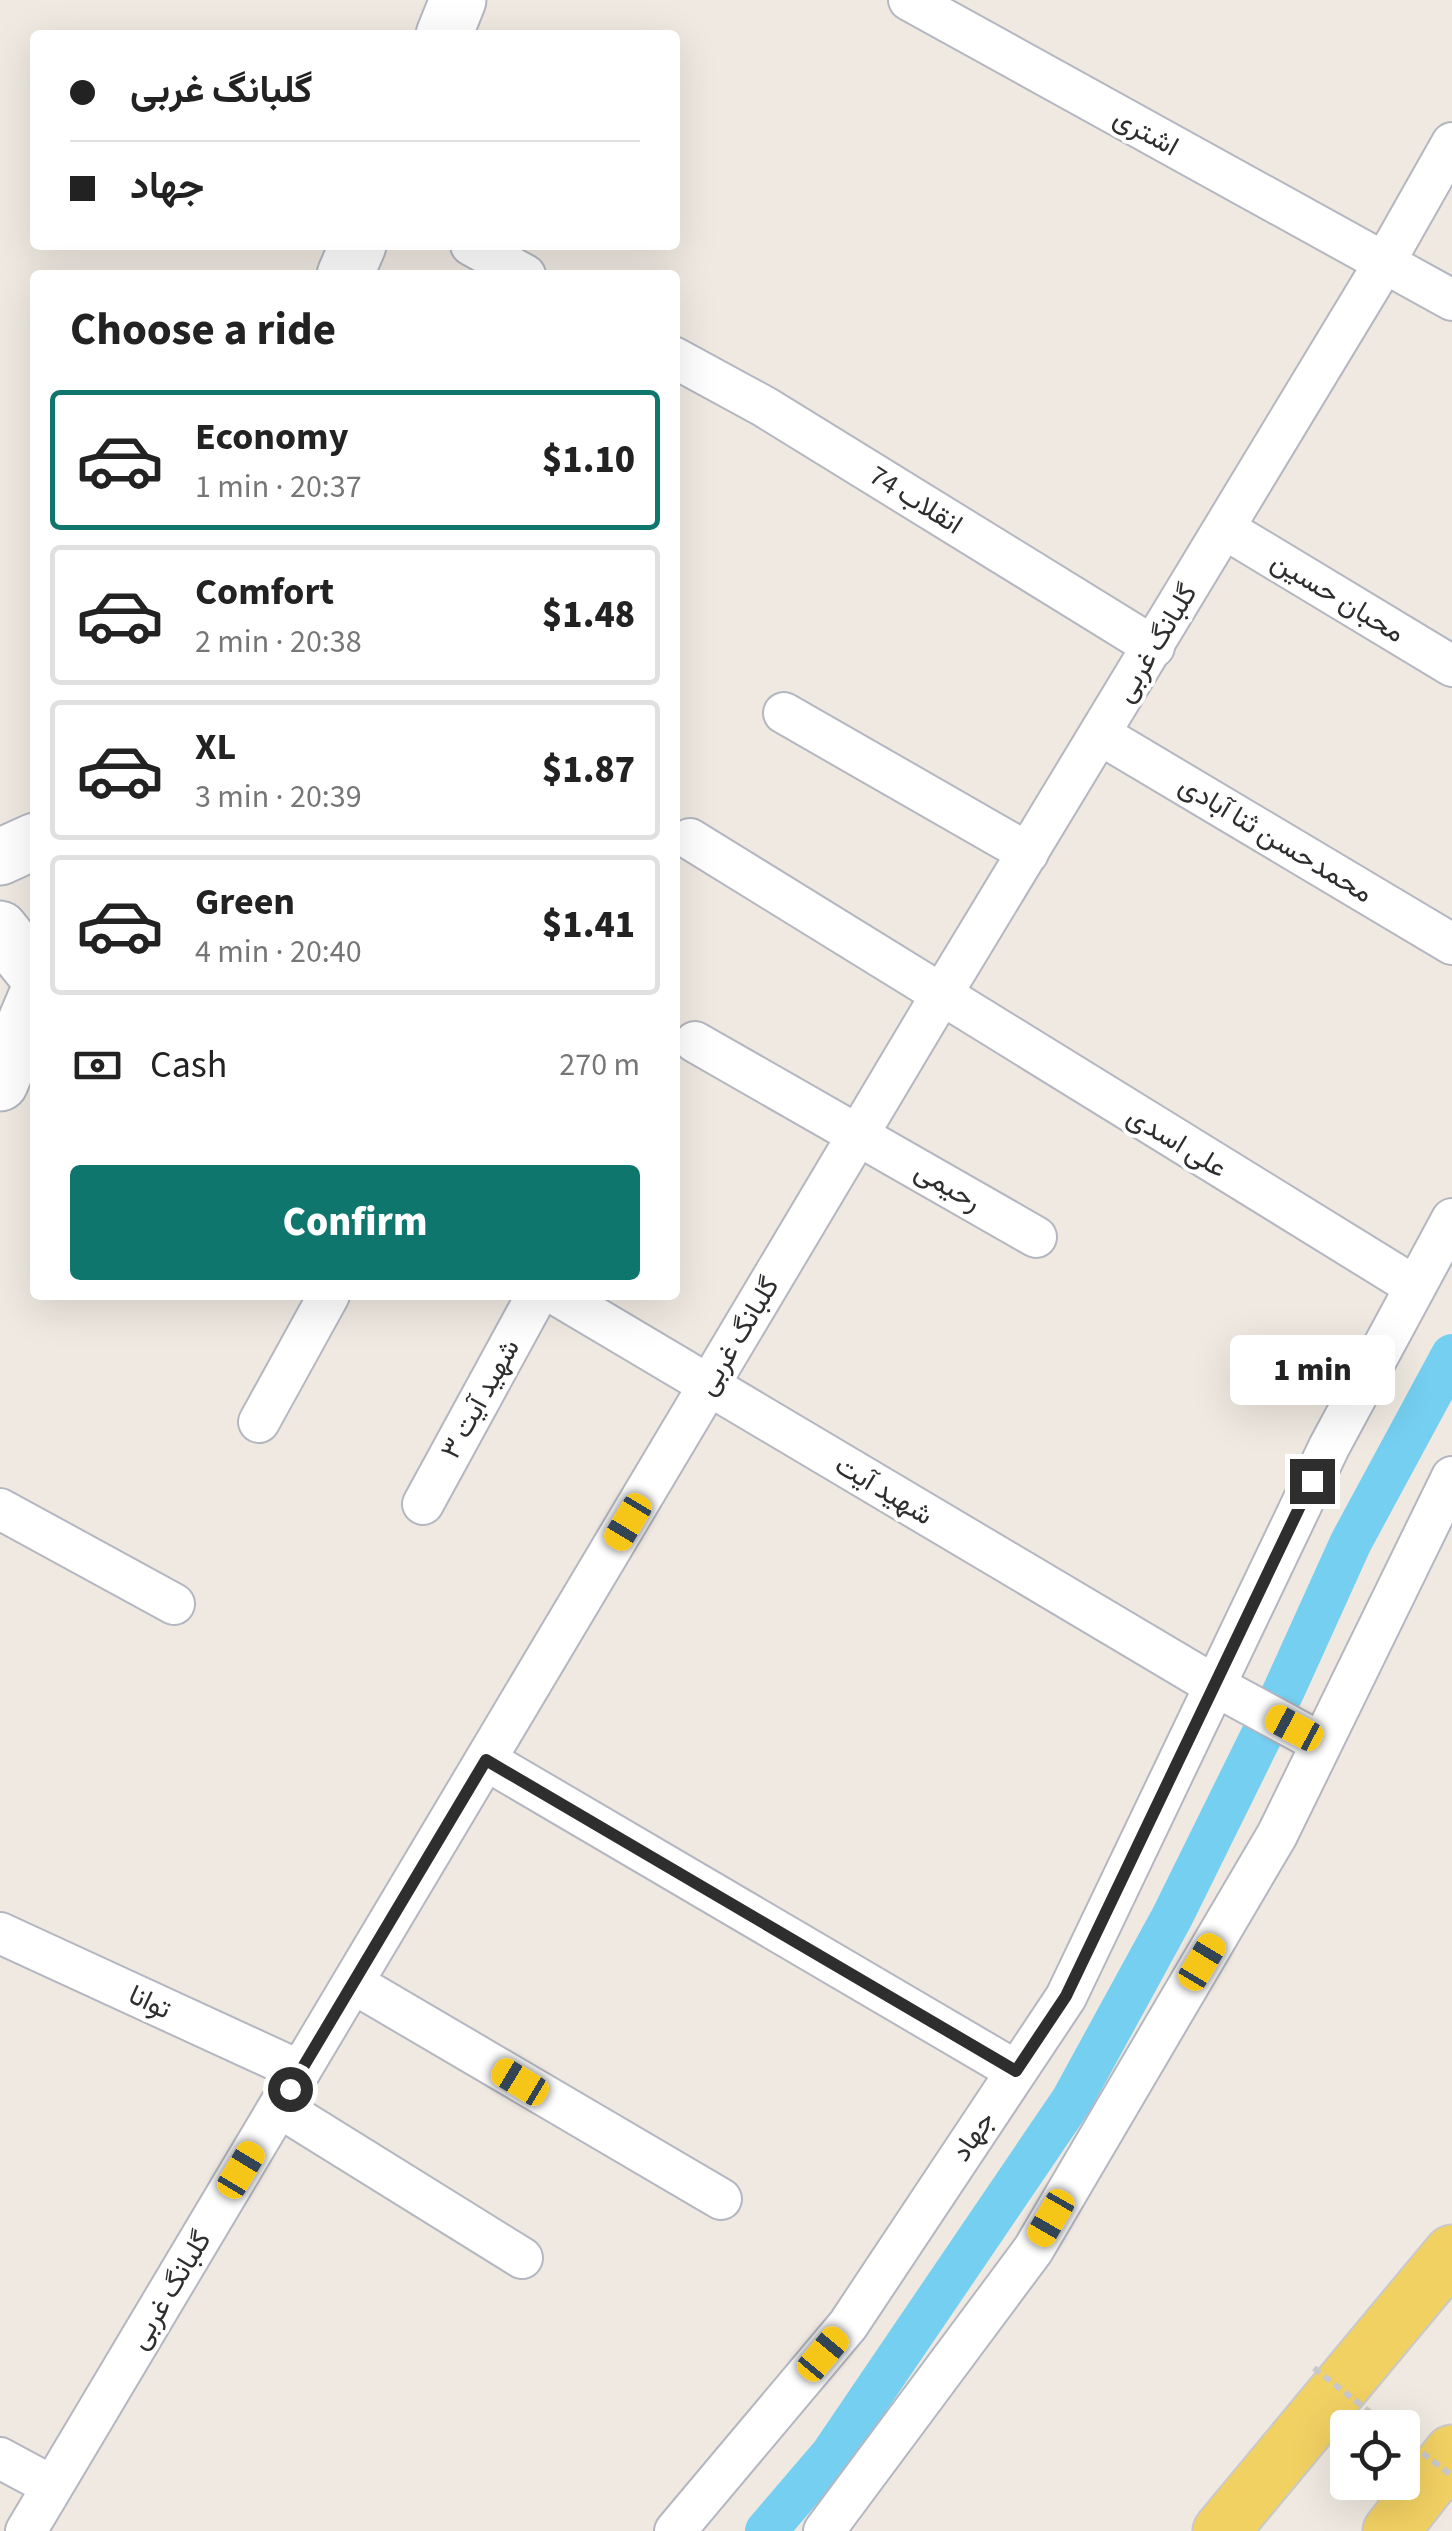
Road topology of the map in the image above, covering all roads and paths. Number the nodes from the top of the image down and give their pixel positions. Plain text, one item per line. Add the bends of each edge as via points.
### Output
1 (458, 0) edge
2 (909, 0) edge
3 (446, 30) edge
4 (1452, 142) edge
5 (1441, 188) edge
6 (480, 250) edge
7 (1383, 265) junction
8 (516, 270) edge
9 (1452, 300) edge
10 (680, 361) edge
11 (1224, 529) junction
12 (1154, 647) junction
13 (1452, 666) edge
14 (784, 712) dead end
15 (1101, 735) junction
16 (690, 840) dead end
17 (30, 843) edge
18 (1028, 852) junction
19 (0, 857) edge
20 (0, 929) edge
21 (1452, 944) edge
22 (30, 966) edge
23 (0, 976) edge
24 (30, 980) edge
25 (940, 997) junction
26 (30, 1012) edge
27 (695, 1042) dead end
28 (0, 1083) edge
29 (860, 1136) junction
30 (1452, 1218) edge
31 (1036, 1237) dead end
32 (1414, 1286) junction
33 (326, 1300) edge
34 (534, 1300) edge
35 (565, 1300) edge
36 (708, 1386) junction
37 (259, 1422) dead end
38 (1452, 1477) edge
39 (423, 1504) dead end
40 (0, 1509) edge
41 (174, 1604) dead end
42 (1212, 1684) junction
43 (1321, 1743) junction
44 (486, 1760) junction
45 (0, 1934) edge
46 (352, 1983) junction
47 (1016, 2071) junction
48 (300, 2072) junction
49 (279, 2107) junction
50 (720, 2199) dead end
51 (1452, 2253) edge
52 (522, 2258) dead end
53 (1314, 2368) dead end
54 (1367, 2410) edge
55 (1420, 2451) edge
56 (1452, 2454) edge
57 (0, 2458) edge
58 (1452, 2476) edge
59 (52, 2486) junction
60 (26, 2531) edge
61 (675, 2531) edge
62 (824, 2531) edge
63 (1221, 2531) edge
64 (1391, 2531) edge

1 - 3 main road
2 - 7 street, اشتری
4 - 5 street, گلبانگ غربی
5 - 7 street, گلبانگ غربی
6 - 8 street
7 - 9 street, اشتری
7 - 11 street, گلبانگ غربی
10 - 12 street, انقلاب 74
11 - 12 street, گلبانگ غربی
11 - 13 street, محبان حسین
12 - 15 street, گلبانگ غربی
14 - 18 street
15 - 18 street, گلبانگ غربی
15 - 21 street, محمدحسن ثنا آبادی
16 - 25 street, علی اسدی
17 - 19 main road
18 - 25 street, گلبانگ غربی
20 - 22 main road
23 - 24 main road
25 - 29 street, گلبانگ غربی
25 - 32 street, علی اسدی
26 - 28 main road
27 - 29 street, رحیمی
29 - 31 street, رحیمی
29 - 36 street, گلبانگ غربی
30 - 32 street, جهاد
32 - 42 street, جهاد
33 - 37 street
34 - 39 street, شهید آیت ۳
35 - 36 street, شهید آیت
36 - 42 street, شهید آیت
36 - 44 street, گلبانگ غربی
38 - 43 street
40 - 41 street
42 - 43 street, شهید آیت
42 - 47 street, جهاد via 1066,1996
43 - 62 street via 1277,1834 1032,2250
44 - 46 street, گلبانگ غربی
44 - 47 street
45 - 48 street, توانا
46 - 48 street, گلبانگ غربی
46 - 50 street
47 - 61 street, جهاد via 848,2325
48 - 49 street, گلبانگ غربی
49 - 52 street
49 - 59 street, گلبانگ غربی
51 - 63 main road
53 - 54 path, bridge
55 - 58 path, bridge
56 - 64 main road
57 - 59 street
59 - 60 street, گلبانگ غربی

